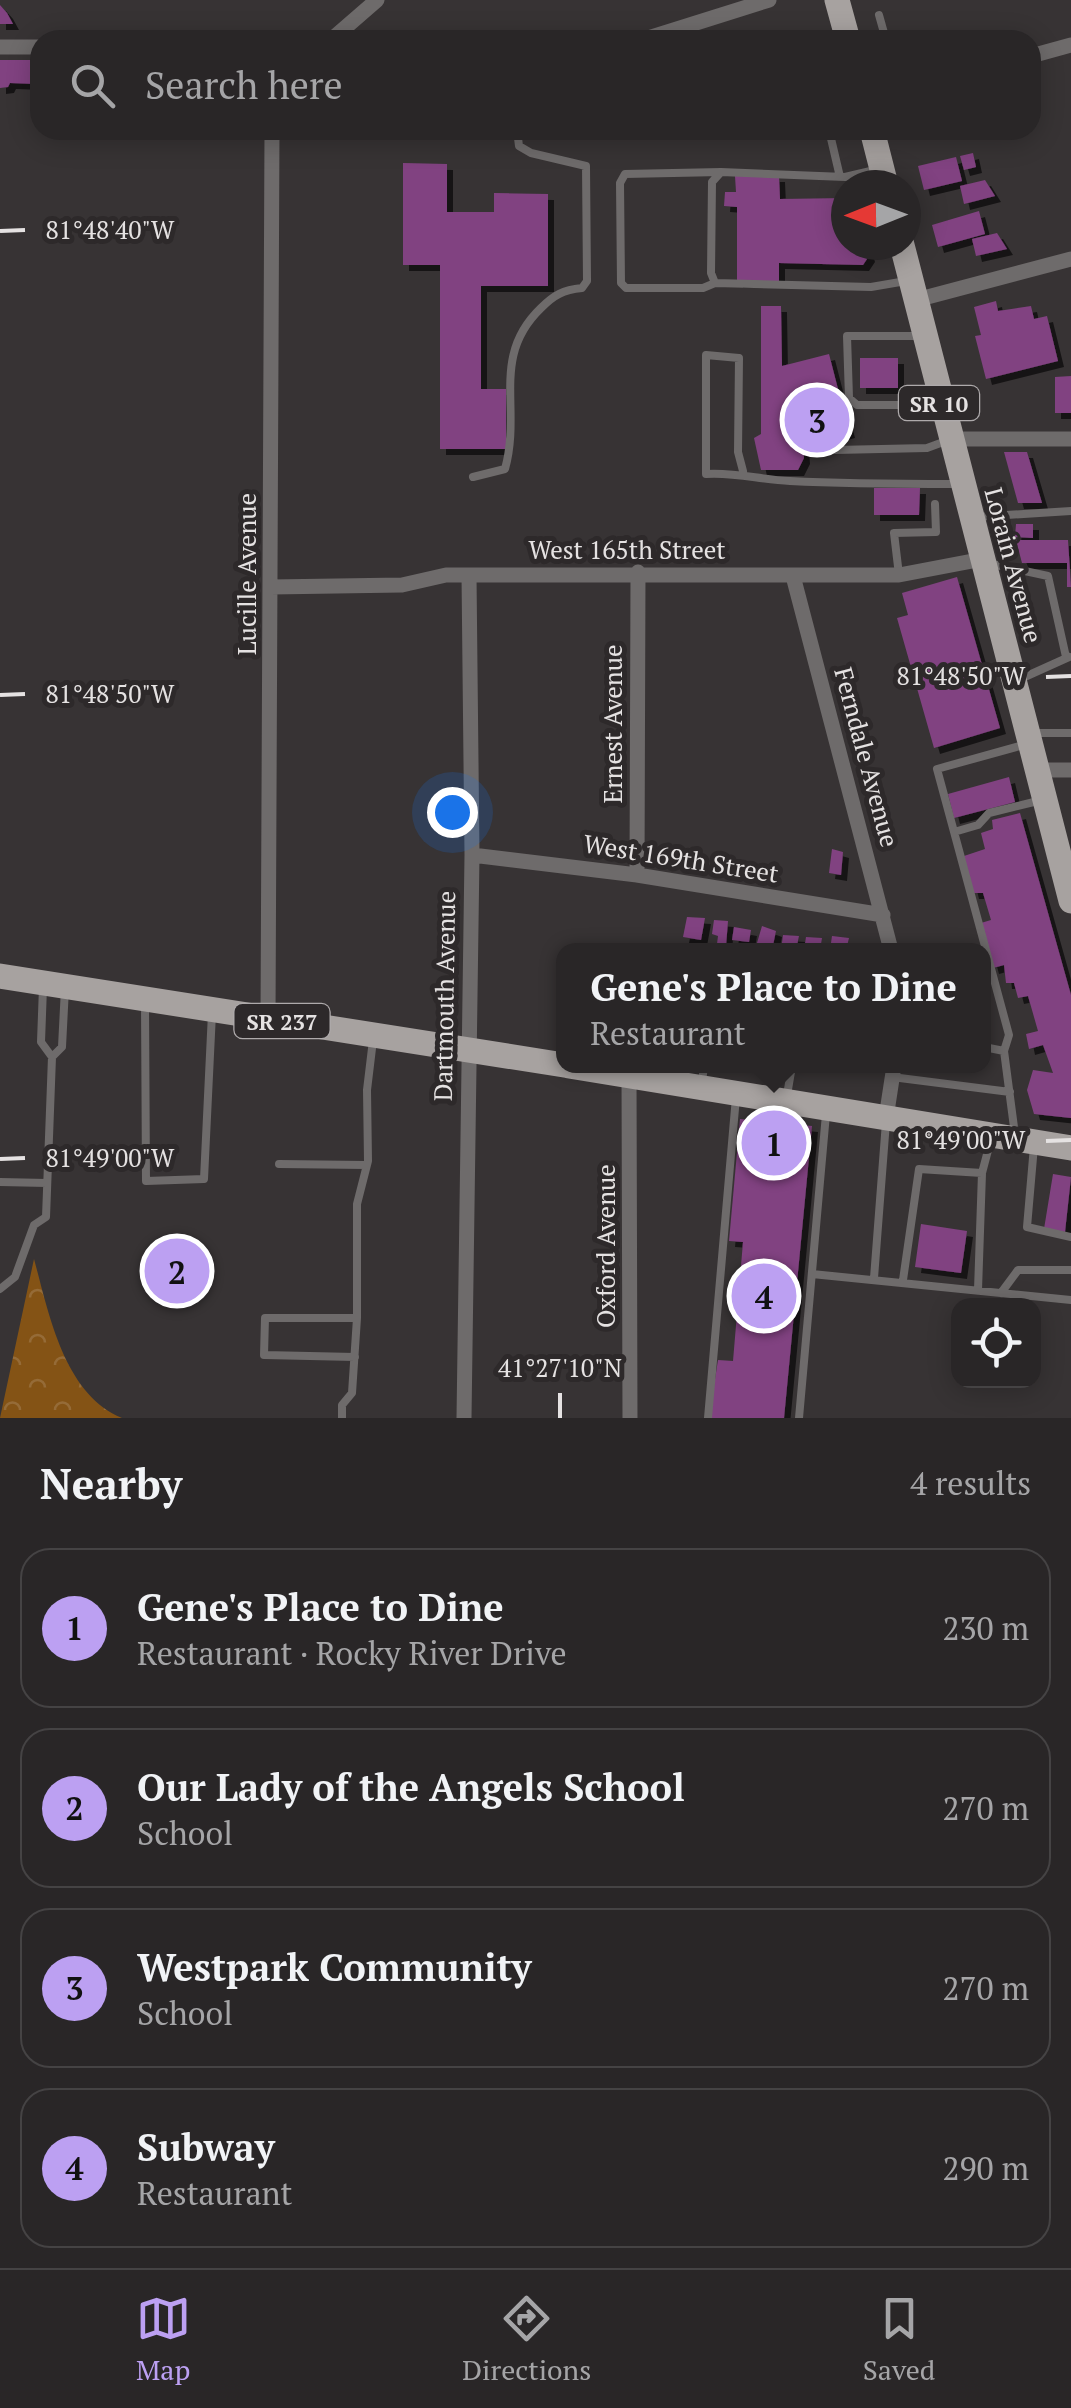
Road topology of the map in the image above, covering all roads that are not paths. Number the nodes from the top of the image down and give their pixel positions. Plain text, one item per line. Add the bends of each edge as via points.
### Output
1 (377, 0) edge
2 (770, 0) edge
3 (837, 0) edge
4 (879, 15) dead end
5 (342, 30) edge
6 (696, 30) edge
7 (845, 30) edge
8 (883, 30) edge
9 (1071, 45) edge
10 (0, 47) edge
11 (30, 47) edge
12 (1041, 53) edge
13 (272, 140) edge
14 (518, 140) edge
15 (831, 140) edge
16 (875, 140) edge
17 (838, 170) edge
18 (882, 170) edge
19 (721, 172) junction
20 (831, 176) edge
21 (1071, 259) edge
22 (906, 260) edge
23 (715, 283) junction
24 (913, 290) junction
25 (924, 336) junction
26 (940, 405) junction
27 (1071, 439) edge
28 (950, 440) junction
29 (835, 450) dead end
30 (743, 472) junction
31 (473, 477) dead end
32 (961, 484) junction
33 (935, 504) dead end
34 (1071, 511) edge
35 (971, 517) junction
36 (984, 560) junction
37 (638, 572) junction
38 (899, 574) junction
39 (470, 575) junction
40 (793, 576) junction
41 (271, 586) junction
42 (1069, 656) edge
43 (1014, 682) junction
44 (1071, 732) edge
45 (1028, 738) junction
46 (1036, 770) junction
47 (1071, 770) edge
48 (1044, 800) junction
49 (954, 832) junction
50 (472, 855) junction
51 (1065, 856) edge
52 (637, 875) junction
53 (1071, 901) edge
54 (883, 915) junction
55 (889, 943) edge
56 (984, 943) edge
57 (991, 971) edge
58 (0, 976) edge
59 (54, 984) junction
60 (146, 1000) junction
61 (212, 1010) junction
62 (268, 1019) junction
63 (373, 1036) junction
64 (991, 1049) edge
65 (467, 1051) junction
66 (1004, 1051) junction
67 (52, 1056) junction
68 (556, 1064) edge
69 (622, 1073) edge
70 (791, 1073) edge
71 (893, 1073) edge
72 (904, 1073) edge
73 (629, 1074) junction
74 (703, 1076) edge
75 (737, 1092) junction
76 (1010, 1092) junction
77 (786, 1100) junction
78 (826, 1107) junction
79 (886, 1118) junction
80 (1014, 1138) junction
81 (1071, 1148) edge
82 (279, 1164) dead end
83 (366, 1164) junction
84 (982, 1173) junction
85 (0, 1182) edge
86 (47, 1183) junction
87 (1071, 1237) edge
88 (1071, 1270) edge
89 (812, 1274) junction
90 (874, 1278) junction
91 (903, 1280) junction
92 (0, 1289) edge
93 (978, 1290) junction
94 (1001, 1293) junction
95 (1071, 1300) edge
96 (358, 1318) junction
97 (355, 1356) junction
98 (342, 1418) edge
99 (464, 1418) edge
100 (630, 1418) edge
101 (708, 1418) edge
102 (799, 1418) edge

1 - 5 street
2 - 6 street
3 - 7 main road
4 - 8 lane
9 - 12 street
10 - 11 street
13 - 41 street, Lucille Avenue
14 - 31 lane via 531,153 586,166 587,281 556,293 520,328 510,360 512,444 506,469
15 - 17 lane
16 - 18 main road
19 - 20 lane
19 - 23 lane via 712,182
19 - 23 lane via 626,174 620,183 621,283
21 - 24 street
22 - 24 main road, Lorain Avenue / SR 10
23 - 24 lane
24 - 25 main road, Lorain Avenue / SR 10
25 - 26 main road, Lorain Avenue / SR 10
25 - 26 lane via 848,336 849,398 857,405
26 - 28 main road, Lorain Avenue / SR 10
27 - 28 street
28 - 29 lane via 927,448
28 - 32 main road, Lorain Avenue / SR 10
30 - 30 lane via 738,358 706,355 706,474
30 - 32 lane via 756,480
32 - 35 main road, Lorain Avenue / SR 10
33 - 38 lane via 936,532 894,533
34 - 35 lane
35 - 36 main road, Lorain Avenue / SR 10
36 - 38 street, West 165th Street
36 - 42 lane via 1048,576
36 - 43 main road, Lorain Avenue / SR 10
37 - 39 street, West 165th Street
37 - 40 street, West 165th Street
37 - 52 street, Ernest Avenue
38 - 40 street, West 165th Street
39 - 41 street, West 165th Street via 402,585
39 - 50 street, Dartmouth Avenue
40 - 54 street, Ferndale Avenue
41 - 62 street, Lucille Avenue
42 - 43 lane
43 - 45 main road, Lorain Avenue / SR 10
44 - 45 lane
45 - 46 main road, Lorain Avenue / SR 10
45 - 49 lane via 937,769
46 - 47 street
46 - 48 main road, Lorain Avenue / SR 10
48 - 49 lane via 989,814
48 - 51 main road, Lorain Avenue / SR 10
49 - 56 lane
50 - 52 street, West 169th Street
50 - 65 street, Dartmouth Avenue
51 - 53 main road, Lorain Avenue / SR 10
52 - 54 street, West 169th Street
54 - 55 street, Ferndale Avenue
57 - 66 lane via 1008,1035
58 - 59 main road, SR 237
59 - 60 main road, SR 237
59 - 67 lane via 62,1046
59 - 67 lane via 41,1042
60 - 61 main road, SR 237
60 - 61 lane via 146,1181 204,1180
61 - 62 main road, SR 237
62 - 63 main road, SR 237
63 - 65 main road, SR 237
63 - 83 lane
64 - 66 lane
65 - 68 main road, SR 237
65 - 99 street, Dartmouth Avenue
66 - 76 lane
67 - 86 lane
69 - 73 main road, SR 237
70 - 77 lane
71 - 79 street
72 - 76 lane
73 - 74 main road, SR 237
73 - 100 street, Oxford Avenue
74 - 75 main road, SR 237
75 - 77 main road, SR 237
75 - 101 lane
76 - 80 lane
77 - 78 main road, SR 237
78 - 79 main road, SR 237
78 - 89 lane
79 - 80 main road, SR 237
79 - 90 lane
80 - 81 main road, SR 237
80 - 84 lane
80 - 87 lane via 1026,1226
82 - 83 lane
83 - 96 lane via 357,1204
84 - 91 lane via 918,1169
84 - 93 lane
85 - 86 lane
86 - 92 lane via 46,1218 34,1225 14,1278
88 - 94 lane via 1018,1270
89 - 90 lane
89 - 102 lane
90 - 91 lane
91 - 93 lane
93 - 94 lane
94 - 95 lane
96 - 97 lane
96 - 97 lane via 265,1318 264,1356
97 - 98 lane

